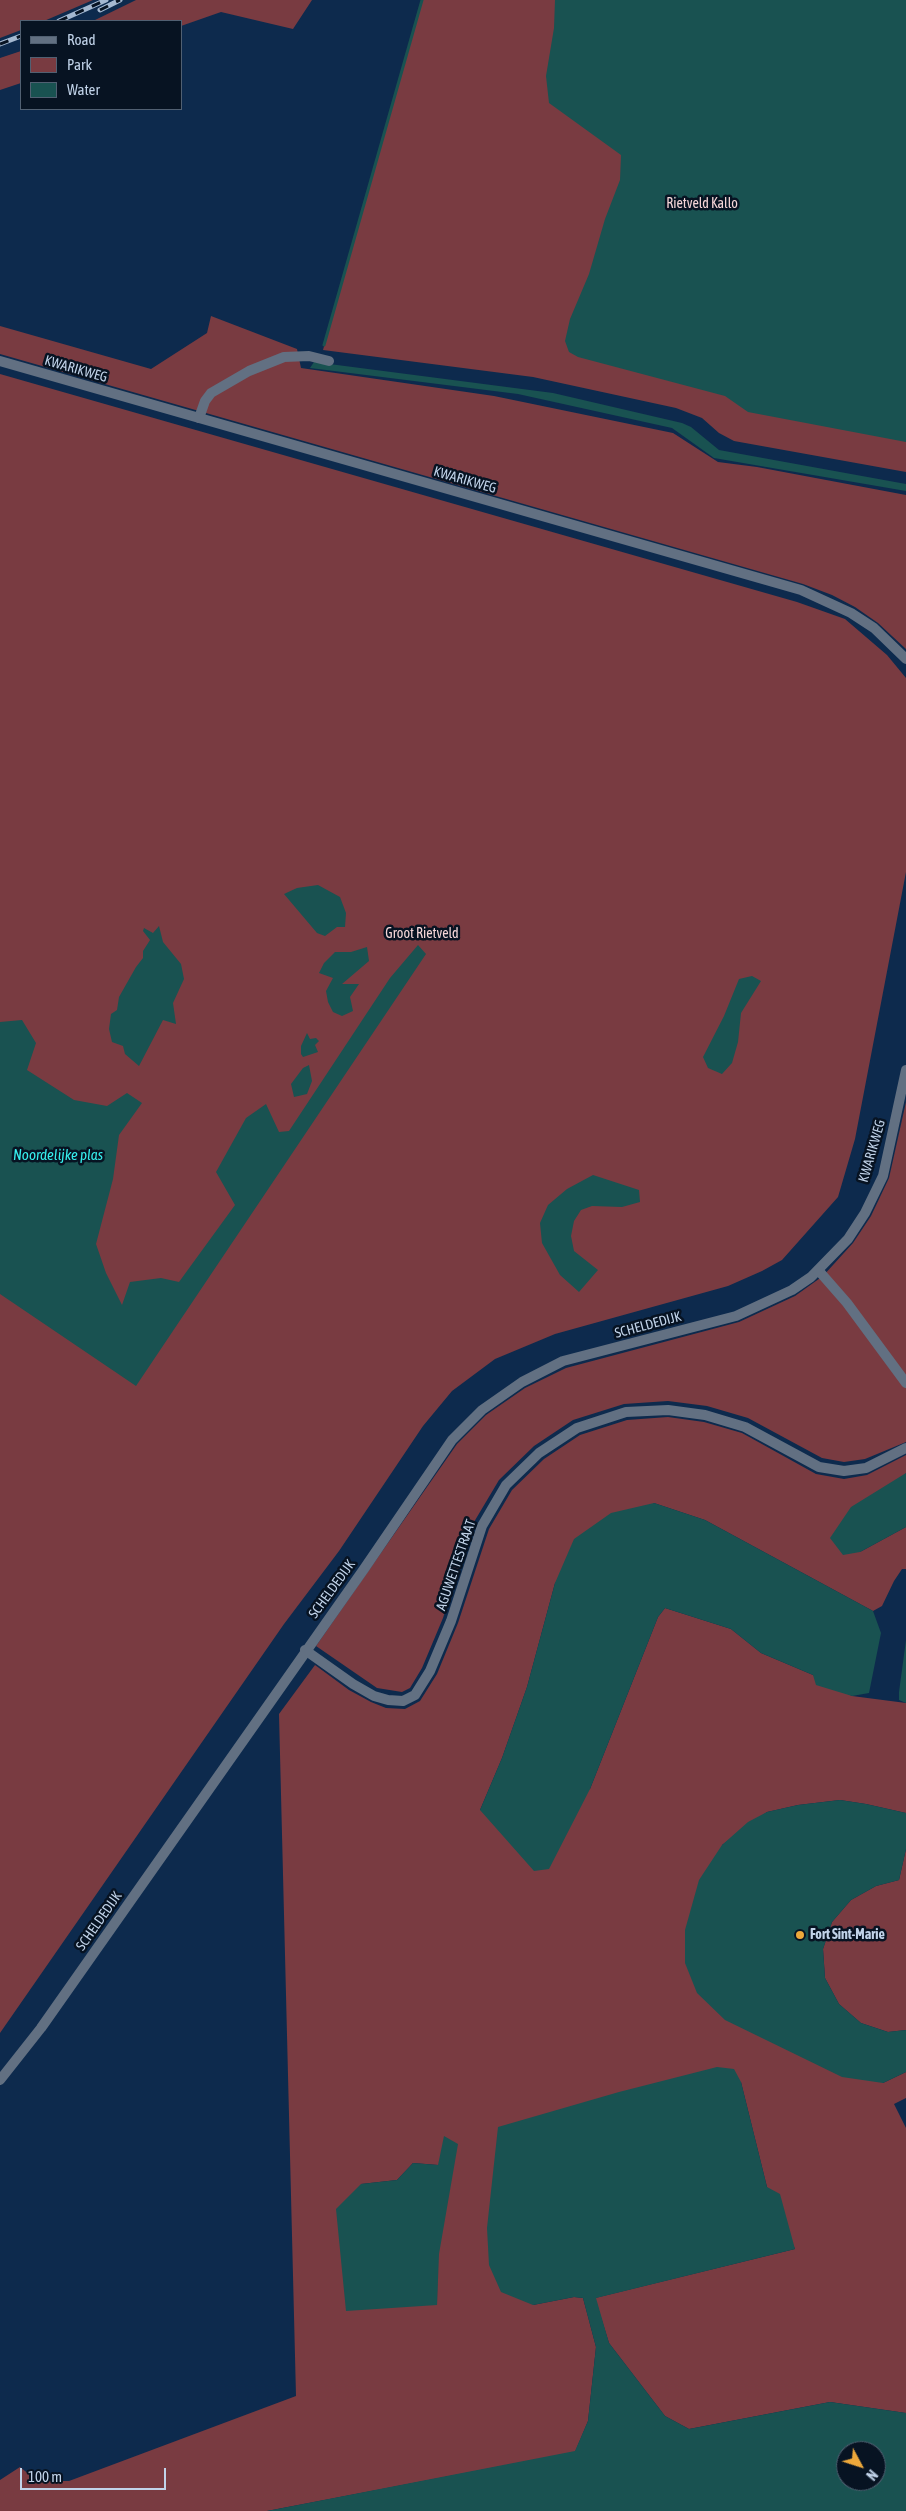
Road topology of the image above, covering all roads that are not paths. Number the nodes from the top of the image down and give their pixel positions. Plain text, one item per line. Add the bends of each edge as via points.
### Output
1 (0, 361) edge
2 (329, 361) dead end
3 (198, 418) junction
4 (906, 659) edge
5 (906, 1070) edge
6 (815, 1274) junction
7 (906, 1383) edge
8 (906, 1448) edge
9 (305, 1650) junction
10 (0, 2080) edge

1 - 3 street, KWARIKWEG
2 - 3 street via 309,356 284,357 249,371 211,393
3 - 4 street, KWARIKWEG via 801,590 851,613 874,628
5 - 6 street, KWARIKWEG via 883,1176 848,1239
6 - 7 street via 846,1303
6 - 9 street, SCHELDEDIJK via 792,1290 736,1316 563,1362 522,1382 482,1410 452,1440
8 - 9 street, AGUWETTESTRAAT via 866,1468 844,1471 819,1467 745,1427 706,1415 668,1410 626,1412 577,1428 539,1453 506,1486 482,1526 451,1621 430,1671 415,1695 404,1701 374,1696
9 - 10 street, SCHELDEDIJK via 41,2028

